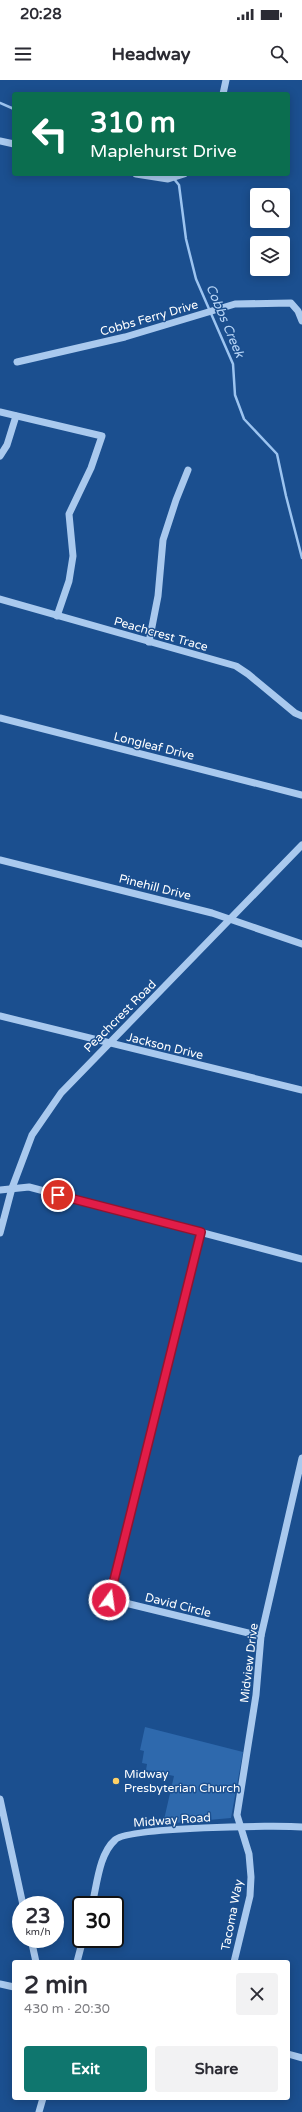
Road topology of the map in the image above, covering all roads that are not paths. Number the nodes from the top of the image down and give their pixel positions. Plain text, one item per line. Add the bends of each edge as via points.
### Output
1 (226, 80) edge
2 (223, 92) edge
3 (0, 141) edge
4 (12, 144) edge
5 (147, 176) edge
6 (179, 176) edge
7 (302, 321) edge
8 (17, 362) dead end
9 (0, 412) edge
10 (16, 416) junction
11 (0, 456) edge
12 (188, 470) dead end
13 (0, 599) edge
14 (57, 616) junction
15 (149, 642) junction
16 (302, 716) edge
17 (0, 718) edge
18 (302, 795) edge
19 (302, 845) edge
20 (0, 860) edge
21 (230, 920) junction
22 (302, 944) edge
23 (0, 1016) edge
24 (108, 1043) junction
25 (302, 1090) edge
26 (12, 1188) junction
27 (0, 1190) edge
28 (201, 1232) junction
29 (0, 1233) edge
30 (302, 1259) edge
31 (302, 1458) edge
32 (261, 1636) junction
33 (0, 1799) edge
34 (1, 1812) edge
35 (240, 1826) junction
36 (302, 1827) edge
37 (21, 1896) edge
38 (94, 1896) edge
39 (33, 1948) edge
40 (81, 1948) edge
41 (36, 1960) edge
42 (78, 1960) edge
43 (234, 1960) edge
44 (0, 1984) edge
45 (12, 1987) edge
46 (290, 2055) edge
47 (302, 2058) edge
48 (42, 2100) edge
49 (39, 2112) edge

1 - 2 street
3 - 4 street
5 - 6 street via 168,180
7 - 8 street, Cobbs Ferry Drive via 292,303 235,304 124,338
9 - 10 street
10 - 11 street via 7,445
10 - 14 street via 102,436 91,468 69,514 73,556
12 - 15 street via 163,540 158,596
13 - 14 street, Peachcrest Trace
14 - 15 street, Peachcrest Trace
15 - 16 street, Peachcrest Trace via 236,666
17 - 18 street, Longleaf Drive
19 - 21 street, Peachcrest Road
20 - 21 street, Pinehill Drive via 212,913
21 - 22 street, Pinehill Drive
21 - 24 street, Peachcrest Road
23 - 24 street, Jackson Drive
24 - 25 street, Jackson Drive
24 - 26 street, Peachcrest Road via 75,1077 32,1135
26 - 27 street
26 - 28 street via 29,1187
26 - 29 street, Peachcrest Road
28 - 30 street
28 - 32 street, David Circle via 109,1600
31 - 32 street, Midview Drive
32 - 35 street, Midview Drive via 256,1695 237,1816
33 - 34 street
34 - 37 street
35 - 36 street, Midway Road
35 - 38 street, Midway Road via 141,1833 116,1838 105,1856
35 - 43 street, Tacoma Way via 249,1854 251,1877 250,1896
39 - 41 street
40 - 42 street
44 - 45 street
46 - 47 street
48 - 49 street

